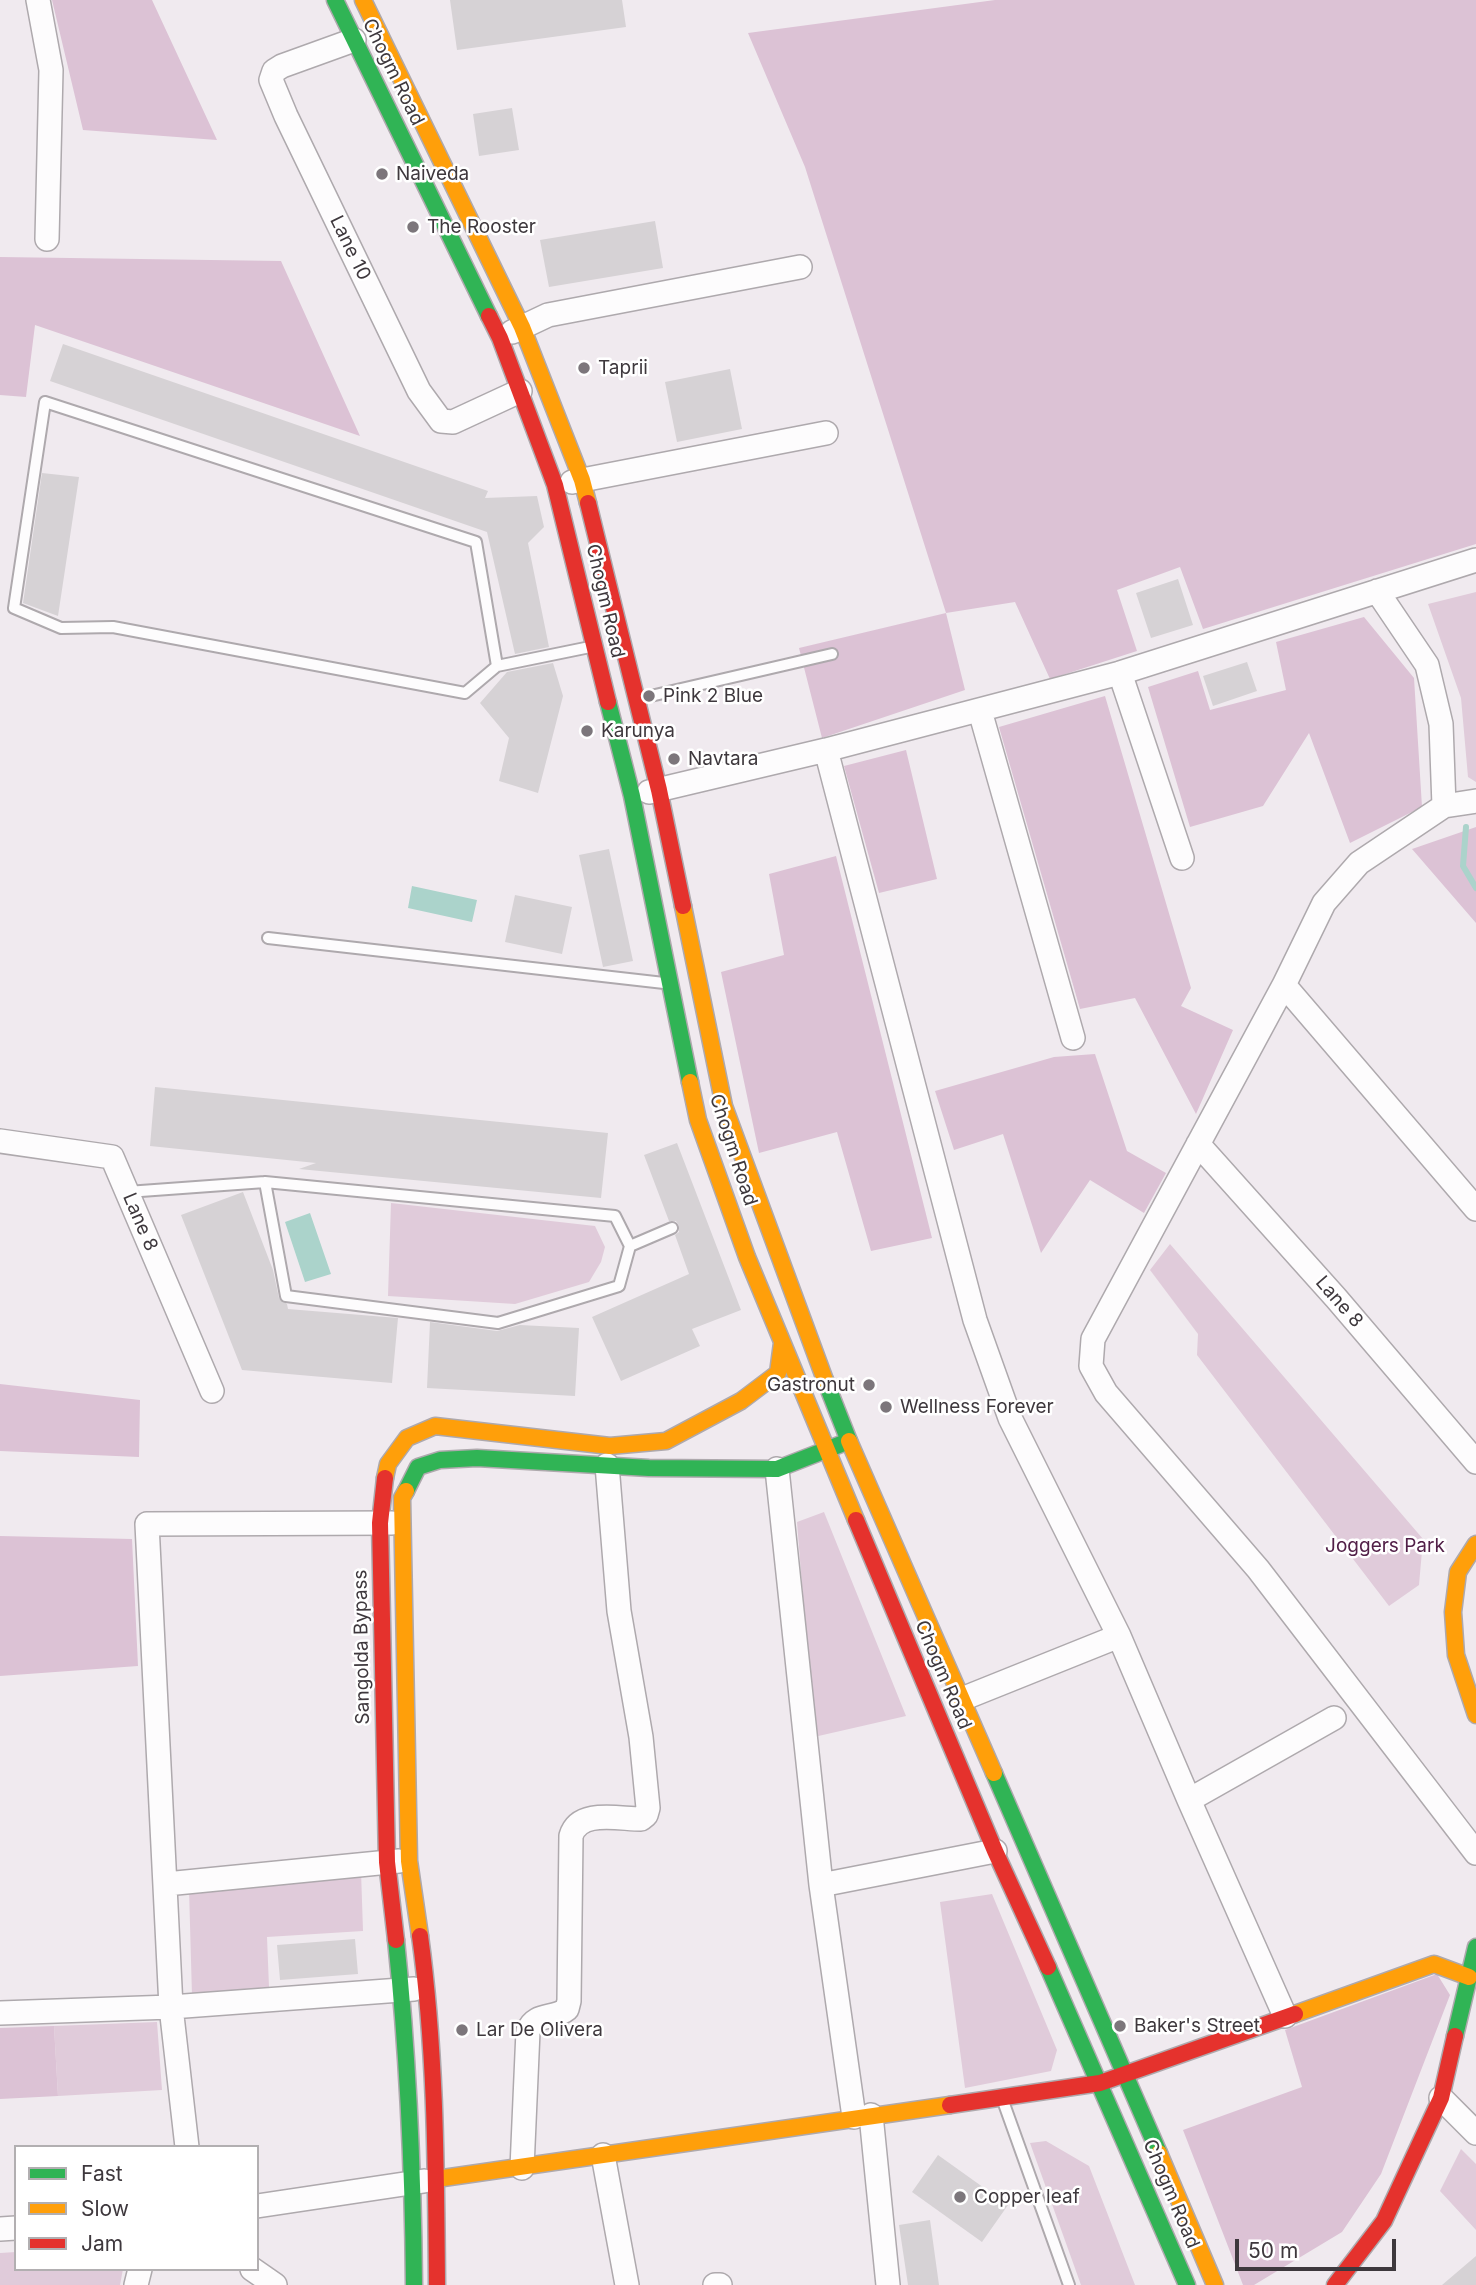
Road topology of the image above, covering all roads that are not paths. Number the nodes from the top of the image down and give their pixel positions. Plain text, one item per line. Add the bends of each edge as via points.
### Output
1 (38, 0) edge
2 (335, 0) edge
3 (363, 0) edge
4 (354, 40) junction
5 (47, 239) dead end
6 (800, 267) dead end
7 (522, 327) junction
8 (500, 338) junction
9 (520, 391) junction
10 (827, 433) dead end
11 (582, 480) junction
12 (555, 485) junction
13 (1476, 560) edge
14 (1377, 591) junction
15 (593, 646) junction
16 (832, 654) dead end
17 (496, 666) junction
18 (1120, 673) junction
19 (636, 700) junction
20 (980, 711) junction
21 (826, 750) junction
22 (659, 790) junction
23 (632, 796) junction
24 (1476, 801) edge
25 (1444, 806) junction
26 (1182, 858) dead end
27 (268, 938) dead end
28 (670, 984) junction
29 (1283, 985) junction
30 (1073, 1038) dead end
31 (0, 1141) edge
32 (1198, 1144) junction
33 (265, 1182) junction
34 (127, 1192) junction
35 (1476, 1209) edge
36 (672, 1228) dead end
37 (630, 1246) junction
38 (782, 1343) junction
39 (212, 1391) dead end
40 (849, 1441) junction
41 (826, 1451) junction
42 (1476, 1462) edge
43 (607, 1465) junction
44 (777, 1469) junction
45 (380, 1523) junction
46 (403, 1523) junction
47 (1476, 1544) edge
48 (1119, 1636) junction
49 (962, 1699) junction
50 (1476, 1715) edge
51 (1334, 1718) dead end
52 (1189, 1800) junction
53 (995, 1851) junction
54 (1476, 1853) edge
55 (398, 1861) junction
56 (166, 1884) junction
57 (821, 1885) junction
58 (1476, 1947) edge
59 (1469, 1977) junction
60 (427, 1989) junction
61 (401, 1990) junction
62 (171, 2007) junction
63 (0, 2013) edge
64 (1284, 2016) junction
65 (1126, 2074) junction
66 (1100, 2083) junction
67 (1002, 2098) junction
68 (1441, 2098) junction
69 (863, 2116) junction
70 (1476, 2133) edge
71 (187, 2145) edge
72 (603, 2155) junction
73 (522, 2168) junction
74 (436, 2179) junction
75 (413, 2183) junction
76 (259, 2206) edge
77 (255, 2271) edge
78 (275, 2285) edge
79 (414, 2285) edge
80 (437, 2285) edge
81 (627, 2285) edge
82 (888, 2285) edge
83 (1069, 2285) edge
84 (1187, 2285) edge
85 (1216, 2285) edge
86 (1335, 2285) edge

1 - 5 street via 51,70
2 - 4 main road, Chogm Road
3 - 7 main road, Chogm Road
4 - 8 main road, Chogm Road
4 - 9 street, Lane 10 via 274,71 271,80 286,116 432,412 441,421 453,422
6 - 7 street via 548,315
7 - 8 street
7 - 11 main road, Chogm Road
8 - 9 main road, Chogm Road
9 - 12 main road, Chogm Road
10 - 11 street
11 - 12 street
11 - 19 main road, Chogm Road
12 - 15 main road, Chogm Road
13 - 14 street
14 - 18 street
14 - 25 street via 1427,665 1441,724
15 - 17 lane
15 - 23 main road, Chogm Road
16 - 19 lane
17 - 17 lane via 465,693 113,627 61,628 14,608 44,402 476,542
18 - 20 street
18 - 26 street
19 - 22 main road, Chogm Road
20 - 21 street
20 - 30 street
21 - 22 street
21 - 48 street via 975,1320 1010,1418
22 - 23 street
22 - 40 main road, Chogm Road via 724,1106
23 - 28 main road, Chogm Road
24 - 25 street
25 - 29 street via 1359,863 1325,903
27 - 28 lane
28 - 38 main road, Chogm Road via 722,1209
29 - 32 street
29 - 35 street
31 - 34 street, Lane 8 via 113,1157
32 - 42 street, Lane 8
32 - 54 street via 1093,1339 1091,1366 1106,1393 1258,1569
33 - 34 lane
33 - 37 lane via 615,1216
33 - 37 lane via 286,1296 498,1323 619,1286
34 - 39 street, Lane 8
36 - 37 lane
38 - 41 main road, Chogm Road
38 - 45 main road, Sangolda Bypass via 778,1373 741,1401 666,1441 610,1447 435,1426 407,1438 388,1464
40 - 41 main road, Sangolda Bypass
40 - 49 main road, Chogm Road
41 - 44 main road, Sangolda Bypass
41 - 53 main road, Chogm Road
43 - 44 main road, Sangolda Bypass
43 - 46 main road, Sangolda Bypass via 440,1460 418,1467 402,1498
43 - 73 street via 619,1611 648,1808 641,1819 591,1818 574,1827 568,2009 537,2018 528,2031
44 - 57 street
45 - 46 street
45 - 55 main road, Sangolda Bypass
45 - 56 street via 147,1524
46 - 55 main road, Sangolda Bypass
47 - 50 main road via 1458,1573 1452,1612 1456,1655
48 - 49 street
48 - 52 street
49 - 65 main road, Chogm Road
51 - 52 street
52 - 64 street
53 - 57 street
53 - 66 main road, Chogm Road
55 - 56 street
55 - 60 main road, Sangolda Bypass
55 - 61 main road, Sangolda Bypass
56 - 62 street
57 - 69 street
58 - 59 main road
59 - 64 main road via 1434,1964
59 - 68 main road
60 - 61 street
60 - 74 main road, Sangolda Bypass
61 - 62 street
61 - 75 main road, Sangolda Bypass
62 - 63 street
62 - 71 street
64 - 65 main road
65 - 66 main road
65 - 85 main road, Chogm Road
66 - 67 main road
66 - 84 main road, Chogm Road
67 - 69 main road
67 - 83 lane
68 - 70 street
68 - 86 main road via 1384,2221
69 - 72 main road
69 - 82 street
72 - 73 main road
72 - 81 street
73 - 74 main road
74 - 75 street
74 - 80 main road, Sangolda Bypass
75 - 76 street
75 - 79 main road, Sangolda Bypass
77 - 78 street

